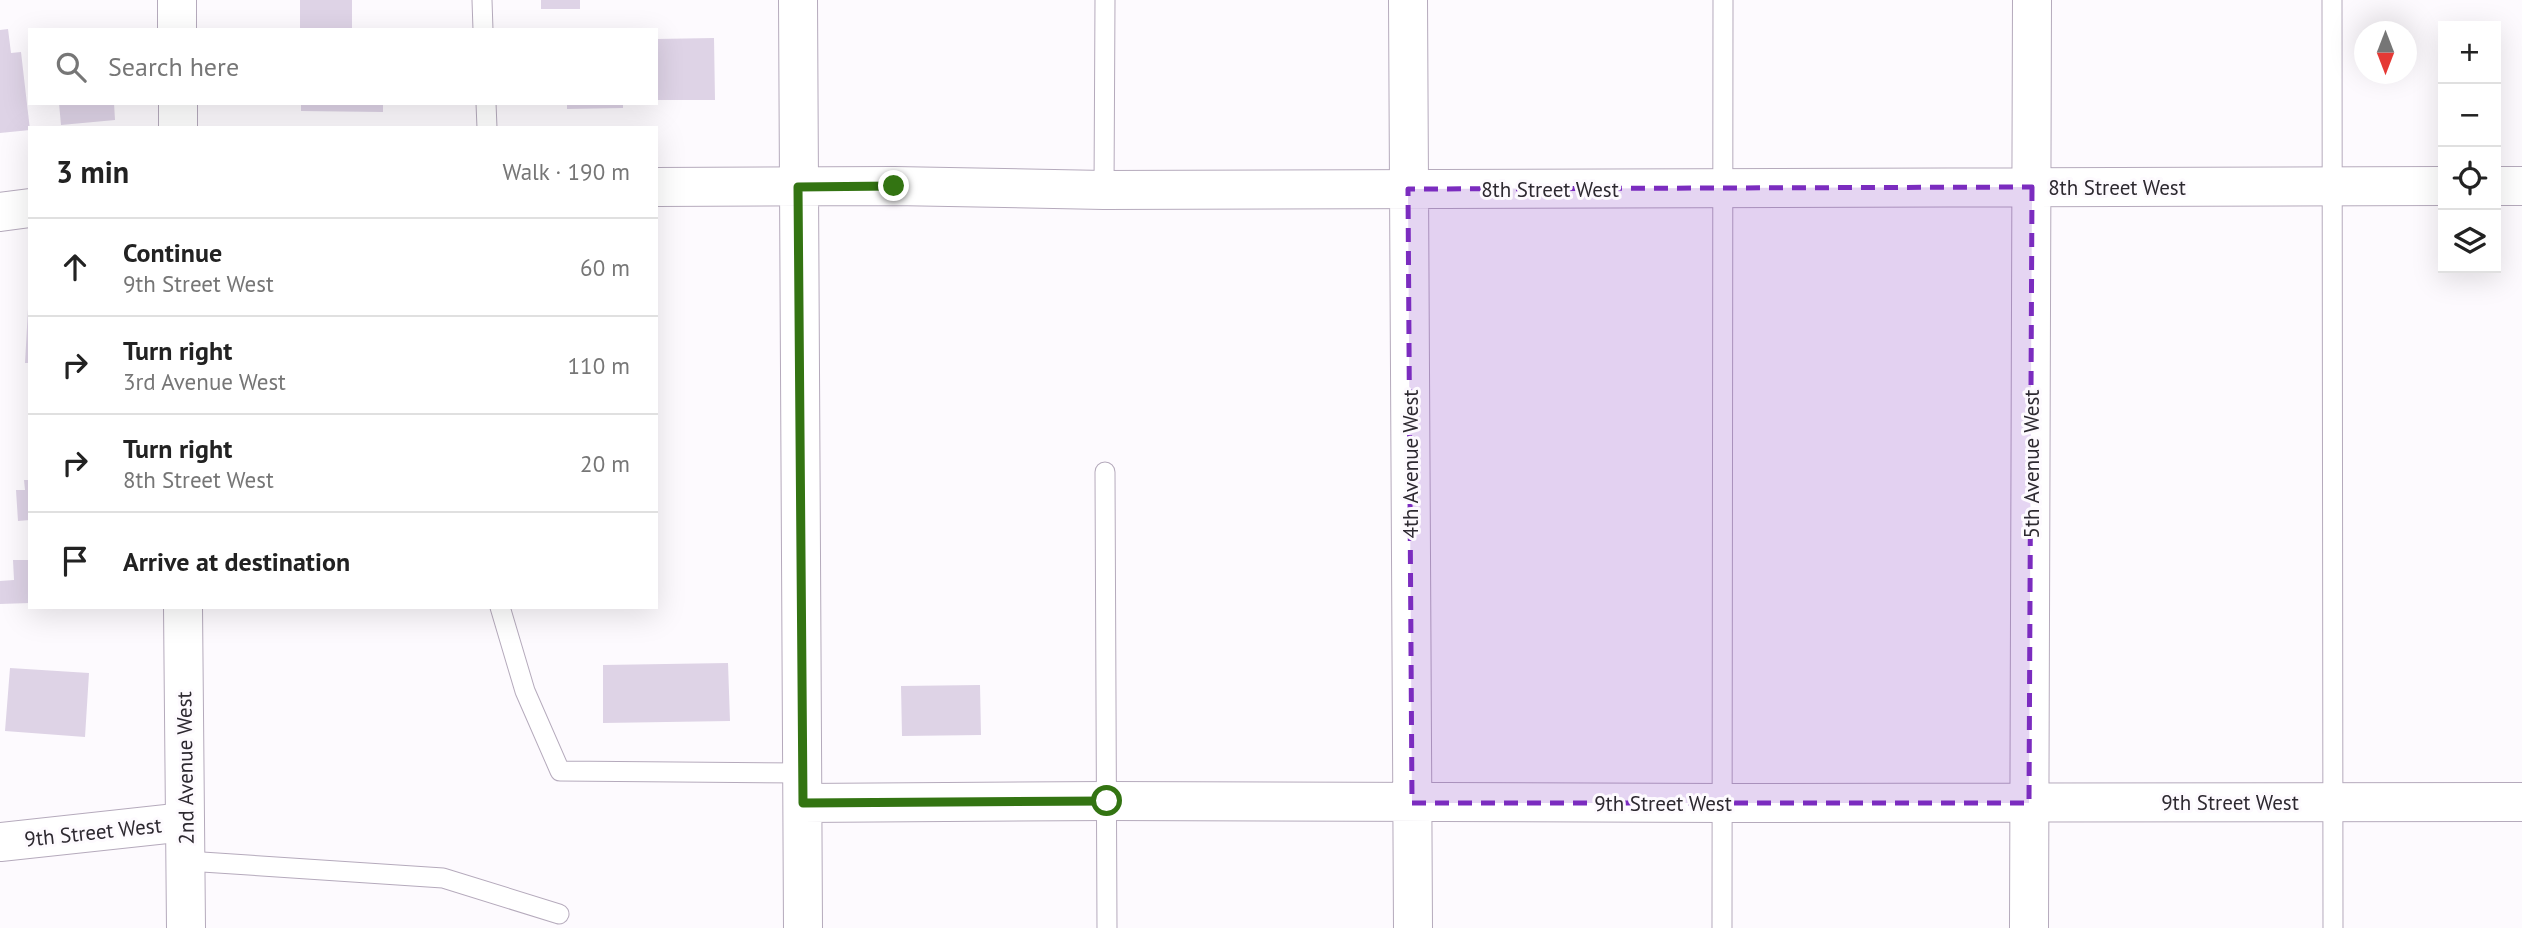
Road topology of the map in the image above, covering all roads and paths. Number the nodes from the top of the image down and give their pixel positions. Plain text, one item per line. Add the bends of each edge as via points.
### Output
1 (177, 0) edge
2 (482, 0) edge
3 (798, 0) edge
4 (1105, 0) edge
5 (1408, 0) edge
6 (1723, 0) edge
7 (2032, 0) edge
8 (2332, 0) edge
9 (177, 28) edge
10 (484, 28) edge
11 (178, 105) edge
12 (486, 105) edge
13 (178, 126) edge
14 (487, 126) edge
15 (2501, 186) edge
16 (2522, 186) edge
17 (658, 187) edge
18 (798, 187) junction
19 (2032, 187) junction
20 (2330, 187) junction
21 (2438, 187) edge
22 (1722, 188) junction
23 (1408, 189) junction
24 (1104, 190) junction
25 (28, 208) edge
26 (0, 212) edge
27 (1105, 472) dead end
28 (183, 609) edge
29 (500, 609) edge
30 (803, 788) junction
31 (1107, 801) junction
32 (2333, 802) junction
33 (2522, 802) edge
34 (1412, 803) junction
35 (1722, 803) junction
36 (2029, 803) junction
37 (185, 822) junction
38 (0, 842) edge
39 (187, 861) junction
40 (559, 914) dead end
41 (186, 928) edge
42 (803, 928) edge
43 (1107, 928) edge
44 (1413, 928) edge
45 (1722, 928) edge
46 (2029, 928) edge
47 (2333, 928) edge

1 - 9 street
2 - 10 lane
3 - 18 street
4 - 24 lane
5 - 23 street, 4th Avenue West
6 - 22 lane
7 - 19 street, 5th Avenue West
8 - 20 lane
11 - 13 street
12 - 14 lane
15 - 16 street
17 - 18 street, 8th Street West
18 - 24 street, 8th Street West
18 - 30 street
19 - 20 street, 8th Street West
19 - 22 street, 8th Street West
19 - 36 street, 5th Avenue West
20 - 21 street, 8th Street West
20 - 32 lane
22 - 23 street, 8th Street West
22 - 35 lane
23 - 24 street, 8th Street West
23 - 34 street, 4th Avenue West
25 - 26 street
27 - 31 lane
28 - 37 street, 2nd Avenue West
29 - 30 lane via 525,691 560,771
30 - 31 street, 9th Street West
30 - 42 street
31 - 34 street, 9th Street West
31 - 43 lane
32 - 33 street, 9th Street West
32 - 36 street, 9th Street West
32 - 47 lane
34 - 35 street, 9th Street West
34 - 44 street, 4th Avenue West
35 - 36 street, 9th Street West
35 - 45 lane
36 - 46 street, 5th Avenue West
37 - 38 street, 9th Street West
37 - 39 street, 2nd Avenue West
39 - 40 lane via 443,878
39 - 41 street, 2nd Avenue West

